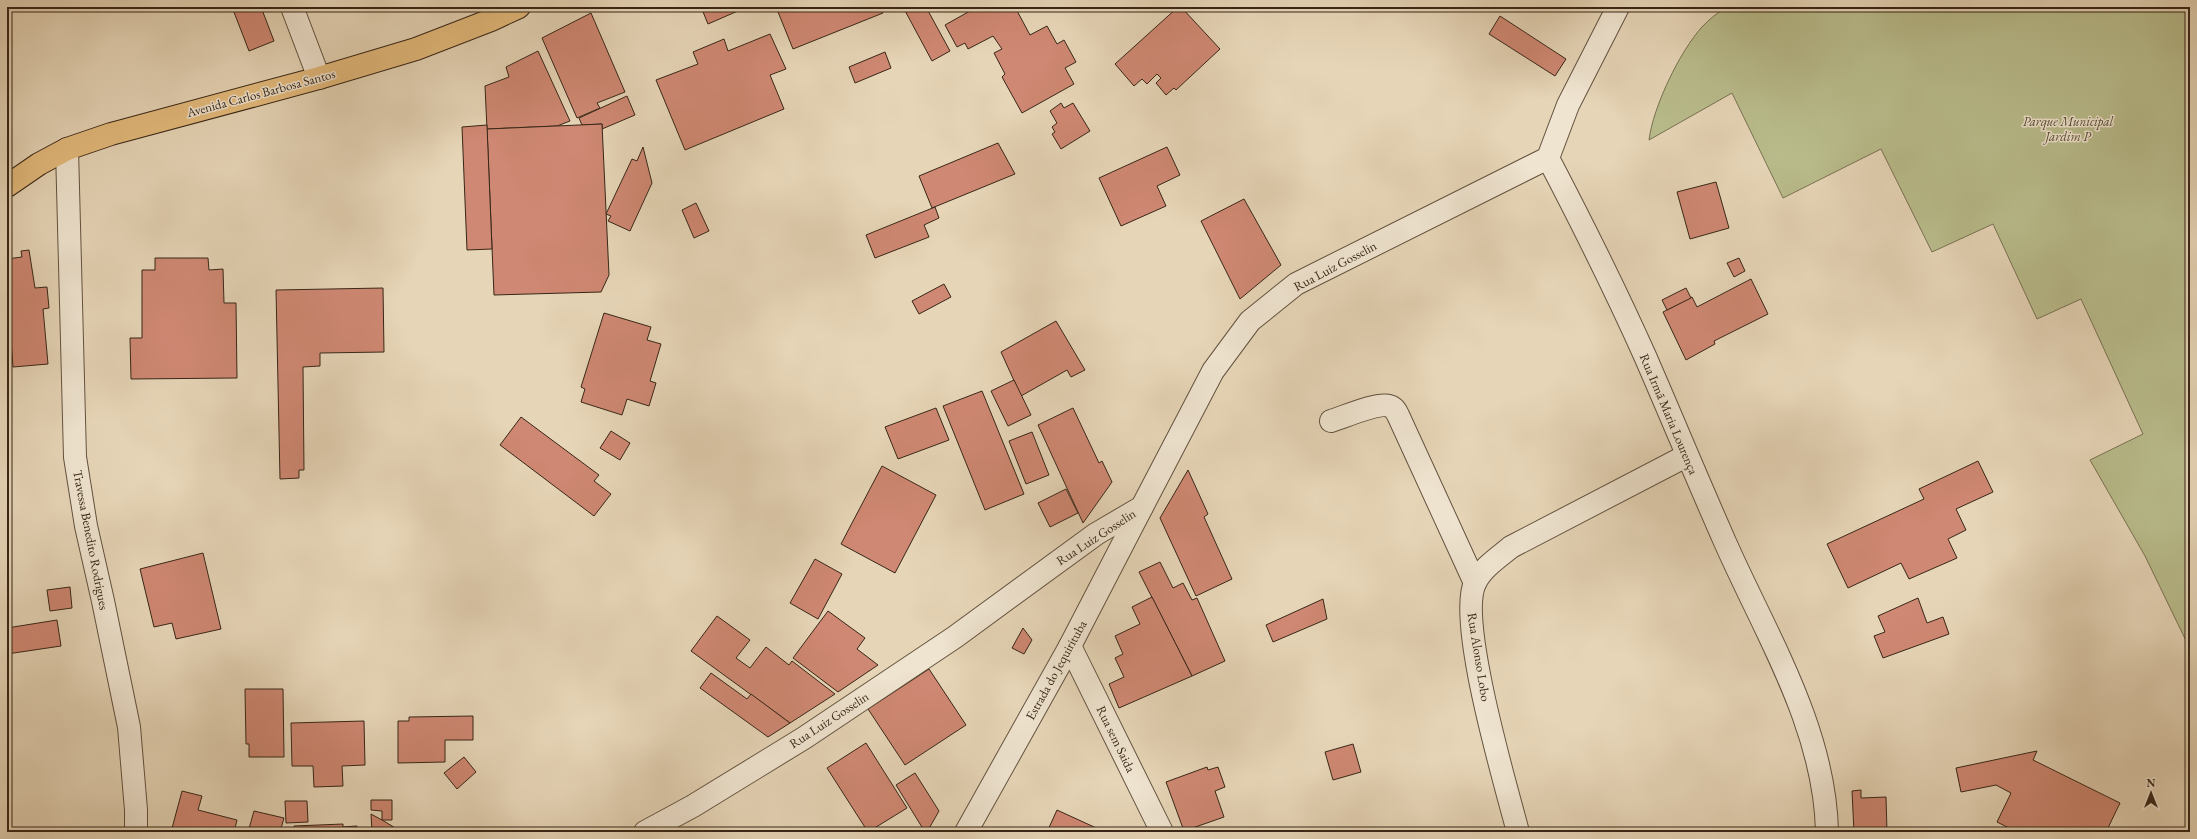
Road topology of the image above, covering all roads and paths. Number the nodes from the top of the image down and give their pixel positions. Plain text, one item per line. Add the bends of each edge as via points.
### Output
1 (292, 7) edge
2 (519, 7) edge
3 (1618, 7) edge
4 (319, 78) junction
5 (68, 149) junction
6 (1548, 158) junction
7 (7, 186) edge
8 (1331, 421) dead end
9 (1686, 456) junction
10 (1142, 507) junction
11 (1475, 583) junction
12 (1070, 646) junction
13 (136, 832) edge
14 (645, 832) edge
15 (966, 832) edge
16 (1162, 832) edge
17 (1518, 832) edge
18 (1827, 832) edge

1 - 4 street
2 - 4 main road, Avenida Carlos Barbosa Santos via 416,49
3 - 6 street via 1568,105
4 - 5 main road, Avenida Carlos Barbosa Santos via 111,134
5 - 7 main road, Avenida Carlos Barbosa Santos via 39,164
5 - 13 street, Travessa Benedito Rodrigues via 75,457 86,526 129,726
6 - 9 street, Rua Irmã Maria Lourença via 1644,355
6 - 10 street, Rua Luiz Gosselin via 1296,284 1250,321 1213,371
8 - 11 street via 1377,406 1388,405 1393,408
9 - 11 street, Rua Alonso Lobo via 1511,547 1491,562
9 - 18 street, Rua Irmã Maria Lourença via 1773,643 1802,712 1826,808
10 - 12 street, Estrada do Jequirituba
10 - 14 street, Rua Luiz Gosselin via 1096,534 955,637 804,738 693,806
11 - 17 street, Rua Alonso Lobo via 1472,605 1473,630 1481,682
12 - 15 street, Estrada do Jequirituba
12 - 16 street, Rua sem Saida

